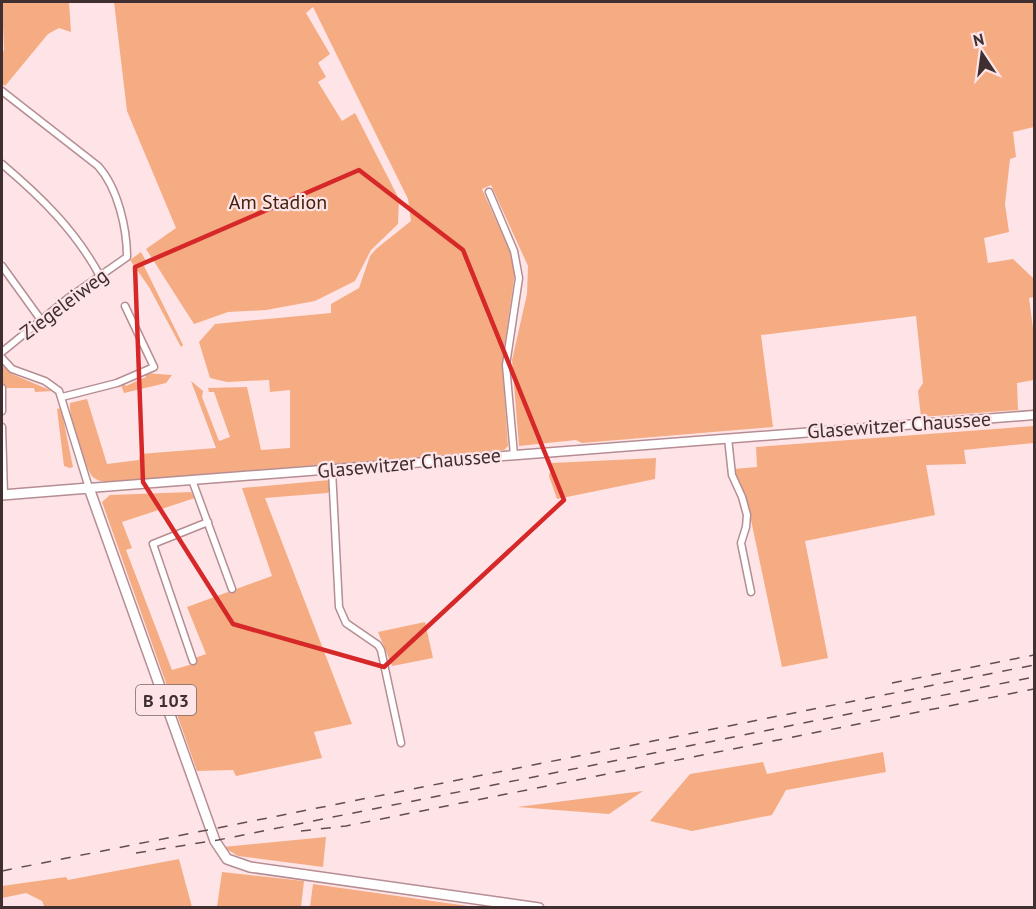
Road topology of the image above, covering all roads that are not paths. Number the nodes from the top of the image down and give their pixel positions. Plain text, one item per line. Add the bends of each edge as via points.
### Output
1 (2, 91) edge
2 (2, 164) edge
3 (489, 192) dead end
4 (2, 266) edge
5 (100, 276) junction
6 (125, 306) dead end
7 (40, 320) junction
8 (2, 352) edge
9 (2, 358) edge
10 (2, 388) edge
11 (62, 397) junction
12 (2, 411) edge
13 (1035, 416) edge
14 (2, 427) edge
15 (728, 438) junction
16 (514, 454) junction
17 (332, 470) junction
18 (192, 480) junction
19 (89, 488) junction
20 (3, 495) edge
21 (208, 522) junction
22 (232, 589) dead end
23 (751, 592) dead end
24 (193, 661) dead end
25 (401, 743) dead end
26 (539, 908) edge

1 - 5 street, Ziegeleiweg via 102,171 126,225 127,257
2 - 5 street via 52,209
3 - 16 street via 519,264 506,365
4 - 7 street
5 - 7 street, Ziegeleiweg
6 - 11 street via 153,367 117,383
7 - 8 street, Ziegeleiweg
9 - 11 street via 12,369 56,387
10 - 12 street
11 - 19 street
13 - 15 main road, Glasewitzer Chaussee
14 - 20 street
15 - 16 main road, Glasewitzer Chaussee
15 - 23 street via 732,475 747,515 741,543
16 - 17 main road, Glasewitzer Chaussee
17 - 18 main road, Glasewitzer Chaussee
17 - 25 street via 339,607 346,623 381,650
18 - 19 main road, Glasewitzer Chaussee
18 - 21 street
19 - 20 main road
19 - 26 main road, B 103 via 222,855 250,867
21 - 22 street
21 - 24 street via 153,544

